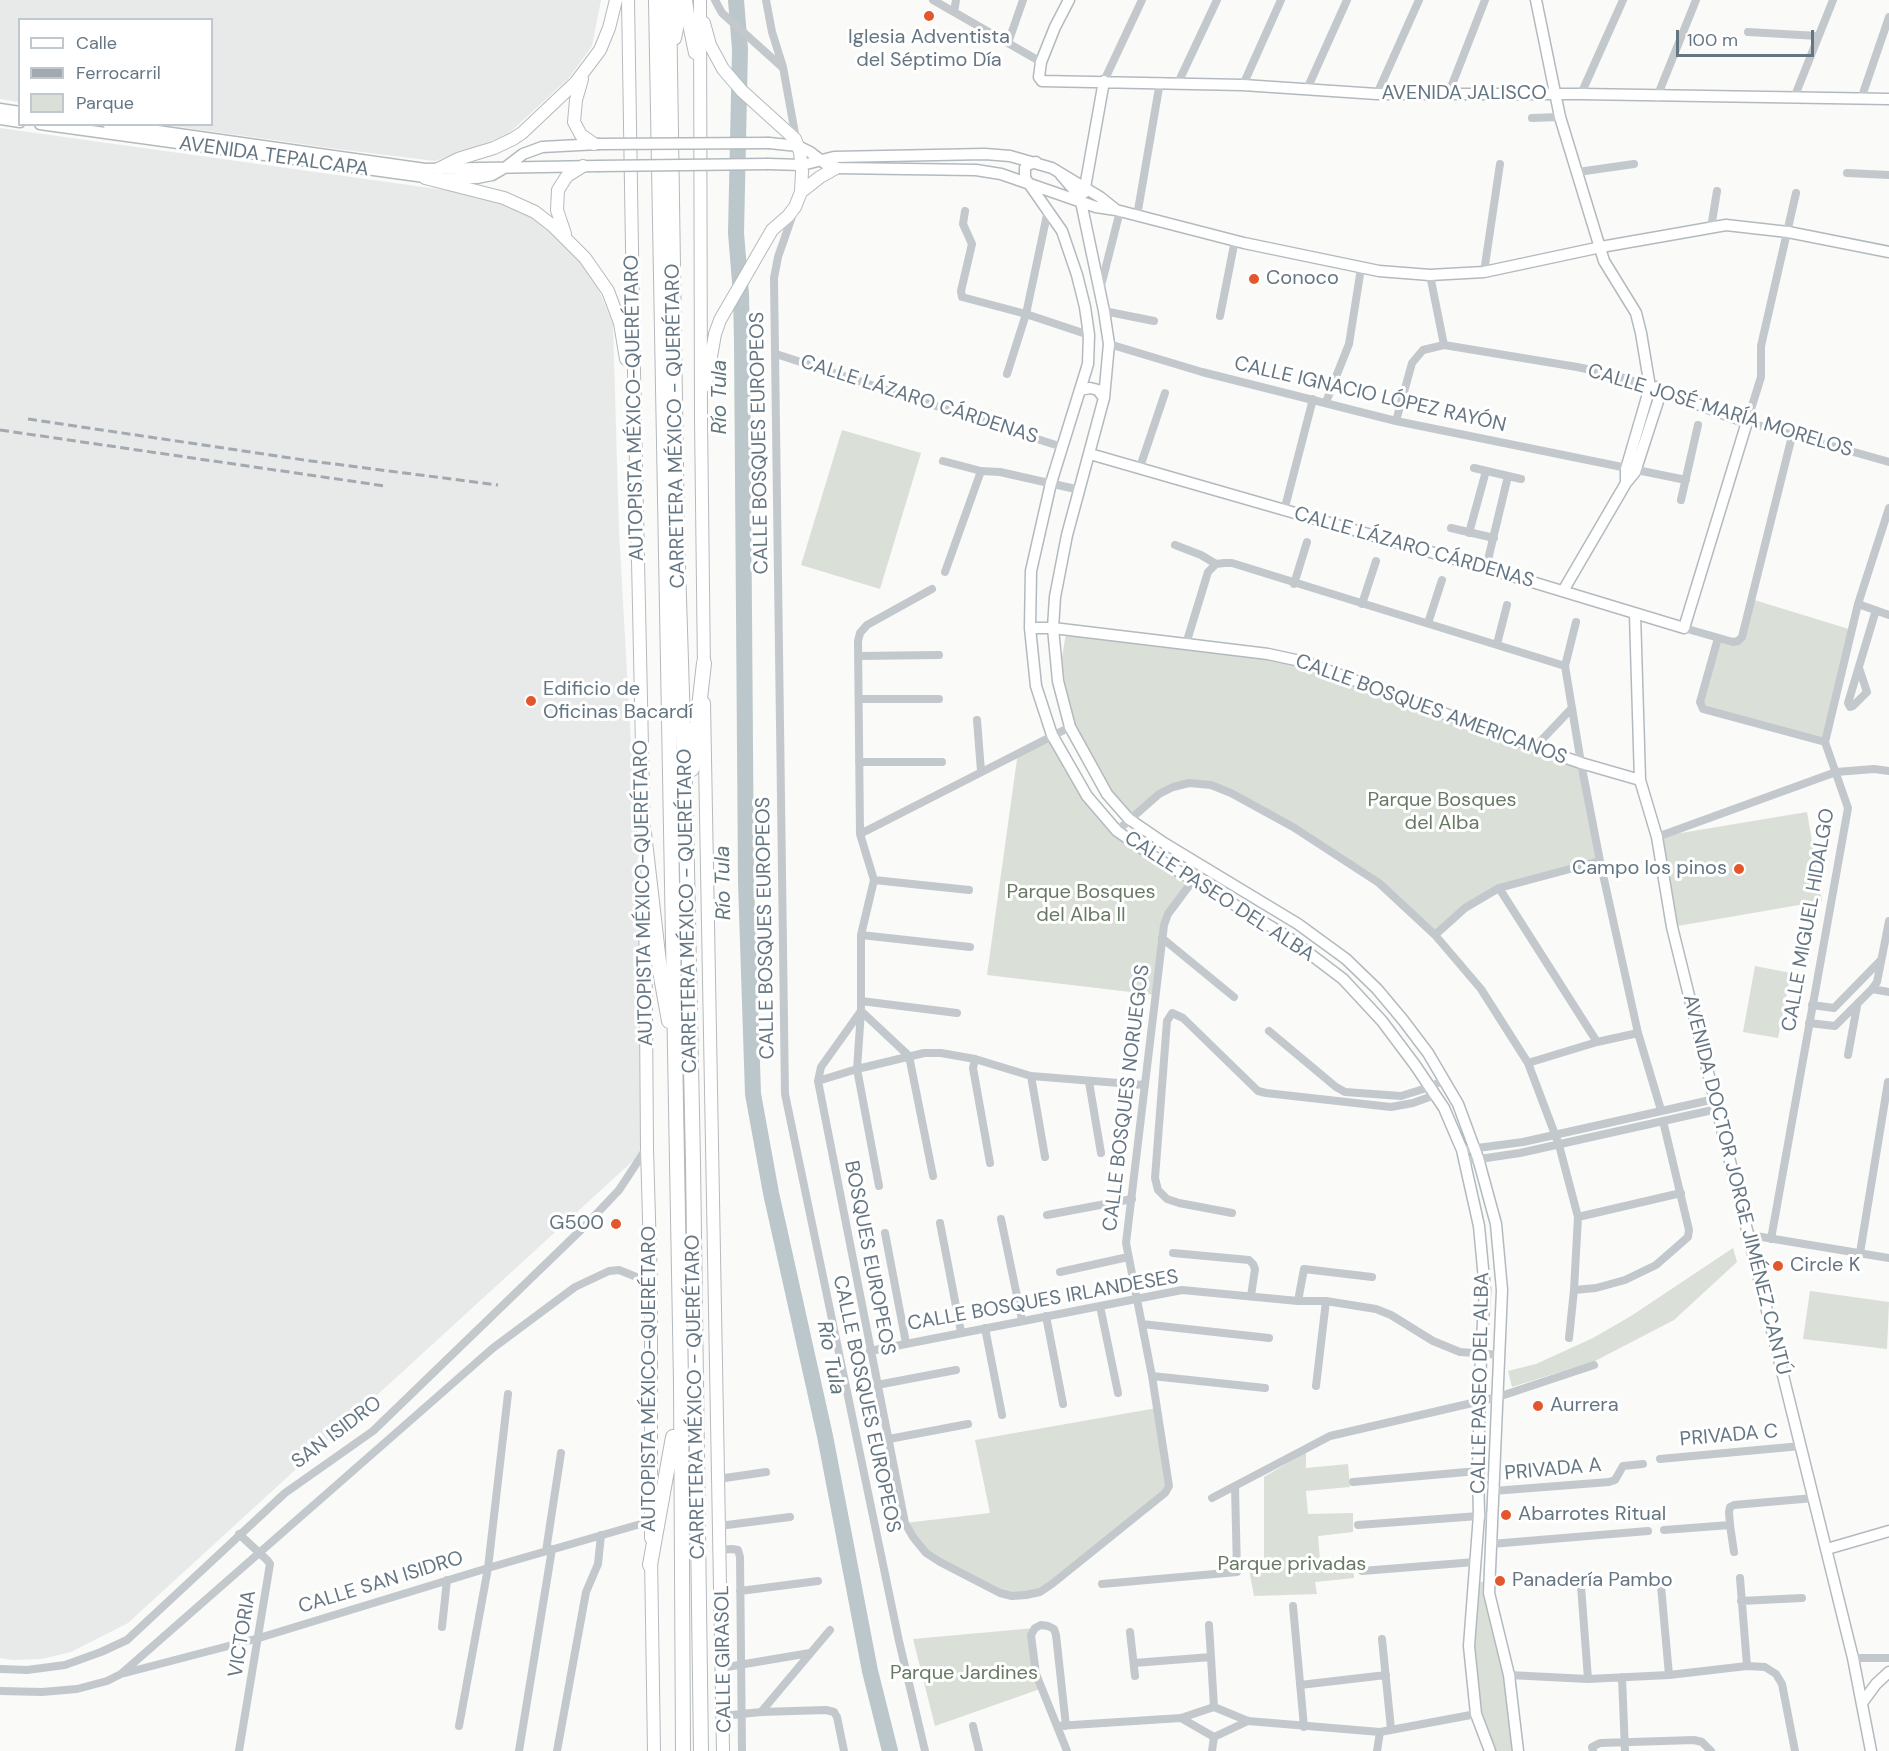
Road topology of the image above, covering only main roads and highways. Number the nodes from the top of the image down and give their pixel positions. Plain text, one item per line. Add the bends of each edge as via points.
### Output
1 (616, 0) edge
2 (628, 0) edge
3 (656, 0) edge
4 (669, 0) edge
5 (684, 0) edge
6 (1069, 0) edge
7 (1536, 0) edge
8 (700, 4) edge
9 (669, 52) junction
10 (585, 72) junction
11 (700, 72) junction
12 (1104, 81) junction
13 (1554, 94) junction
14 (1889, 99) edge
15 (0, 109) edge
16 (18, 112) edge
17 (0, 119) edge
18 (18, 122) edge
19 (54, 126) edge
20 (122, 126) edge
21 (596, 144) junction
22 (798, 146) junction
23 (820, 161) junction
24 (1036, 162) junction
25 (802, 165) junction
26 (583, 166) junction
27 (506, 167) junction
28 (836, 168) junction
29 (438, 169) junction
30 (1061, 175) junction
31 (424, 178) junction
32 (1028, 184) junction
33 (1085, 189) junction
34 (801, 192) junction
35 (1081, 202) junction
36 (1118, 210) junction
37 (570, 243) junction
38 (1601, 247) junction
39 (1889, 252) edge
40 (1080, 390) junction
41 (1655, 390) junction
42 (1104, 398) junction
43 (701, 418) junction
44 (635, 429) junction
45 (1090, 454) junction
46 (1563, 591) junction
47 (1635, 614) junction
48 (1030, 628) junction
49 (1053, 628) junction
50 (1684, 628) joint
51 (704, 663) junction
52 (1640, 780) junction
53 (686, 819) junction
54 (644, 833) junction
55 (675, 1049) junction
56 (681, 1382) junction
57 (1889, 1531) edge
58 (1827, 1549) junction
59 (650, 1565) junction
60 (1889, 1672) edge
61 (1862, 1703) junction
62 (654, 1751) edge
63 (683, 1751) edge
64 (701, 1751) edge
65 (723, 1751) edge
66 (1490, 1751) edge
67 (1518, 1751) edge
68 (1871, 1751) edge

1 - 10 main road via 606,38
2 - 44 main road, AUTOPISTA MÉXICO-QUERÉTARO
3 - 55 highway, CARRETERA MÉXICO - QUERÉTARO
4 - 9 highway, CARRETERA MÉXICO - QUERÉTARO
5 - 9 highway
5 - 11 main road
6 - 12 main road, AVENIDA JALISCO via 1041,62 1039,79
7 - 13 main road
8 - 11 main road
8 - 22 main road via 710,45 723,69
9 - 53 highway, CARRETERA MÉXICO - QUERÉTARO
10 - 21 main road via 574,117 581,135
10 - 29 main road via 513,139
11 - 43 main road
12 - 13 main road, AVENIDA JALISCO via 1377,94
12 - 33 main road
13 - 14 main road, AVENIDA JALISCO
13 - 38 main road
15 - 16 main road
17 - 18 main road
19 - 31 main road, AVENIDA TEPALCAPA
20 - 29 main road, AVENIDA TEPALCAPA
21 - 22 main road, bridge
21 - 27 main road, AVENIDA TEPALCAPA via 542,147 523,154
22 - 23 main road
22 - 25 main road
23 - 24 main road via 834,157 985,154
23 - 25 main road
23 - 28 main road
24 - 30 main road
24 - 32 main road via 1025,168
25 - 26 main road, AVENIDA TEPALCAPA, bridge
25 - 34 main road
26 - 27 main road, AVENIDA TEPALCAPA
26 - 37 main road via 567,176 557,195 559,218
27 - 29 main road, AVENIDA TEPALCAPA
27 - 31 main road, AVENIDA TEPALCAPA via 477,178
28 - 32 main road via 976,170
28 - 34 main road
30 - 33 main road
30 - 35 main road, CALLE PASEO DEL ALBA
31 - 37 main road via 516,202 544,218
32 - 35 main road
32 - 40 main road, CALLE PASEO DEL ALBA via 1062,231 1086,307 1088,364
33 - 35 main road
33 - 36 main road
34 - 43 main road via 795,207 768,236 724,313 715,334
35 - 36 main road
35 - 42 main road, CALLE PASEO DEL ALBA via 1108,344
36 - 38 main road via 1361,268 1430,275 1484,272
37 - 44 main road via 603,282 616,309
38 - 39 main road via 1736,226
38 - 41 main road via 1604,261 1636,313 1646,369
40 - 42 main road via 1098,390
40 - 48 main road, CALLE PASEO DEL ALBA via 1051,483 1031,571
41 - 46 main road via 1626,483
41 - 50 main road, CALLE JOSÉ MARÍA MORELOS via 1748,422
42 - 45 main road, CALLE PASEO DEL ALBA
43 - 51 main road
44 - 54 main road, AUTOPISTA MÉXICO-QUERÉTARO
45 - 46 main road, CALLE LÁZARO CÁRDENAS
45 - 49 main road, CALLE PASEO DEL ALBA via 1060,568
46 - 47 main road, CALLE LÁZARO CÁRDENAS
47 - 50 main road, CALLE LÁZARO CÁRDENAS
47 - 52 main road, AVENIDA DOCTOR JORGE JIMÉNEZ CANTÚ
48 - 49 main road, CALLE BOSQUES AMERICANOS
48 - 66 main road, CALLE PASEO DEL ALBA via 1036,686 1052,735 1087,796 1117,831 1285,935 1343,979 1382,1021 1444,1108 1464,1155 1479,1226 1485,1290 1480,1355 1479,1515 1468,1646 1476,1714
49 - 52 main road, CALLE BOSQUES AMERICANOS via 1305,662 1535,747
49 - 67 main road, CALLE PASEO DEL ALBA via 1058,681 1070,727 1107,794 1129,819 1346,958 1404,1020 1458,1104 1477,1154 1496,1224 1502,1290 1489,1593 1509,1675
51 - 53 highway
51 - 65 main road
52 - 58 main road, AVENIDA DOCTOR JORGE JIMÉNEZ CANTÚ via 1657,837 1672,927
53 - 64 highway, CARRETERA MÉXICO - QUERÉTARO
54 - 55 highway via 662,989
54 - 59 main road, AUTOPISTA MÉXICO-QUERÉTARO via 651,1289
55 - 56 highway, CARRETERA MÉXICO - QUERÉTARO
56 - 59 highway
56 - 63 highway, CARRETERA MÉXICO - QUERÉTARO
57 - 58 main road
58 - 61 main road, AVENIDA DOCTOR JORGE JIMÉNEZ CANTÚ
59 - 62 main road, AUTOPISTA MÉXICO-QUERÉTARO
60 - 61 main road
61 - 68 main road, AVENIDA DOCTOR JORGE JIMÉNEZ CANTÚ

